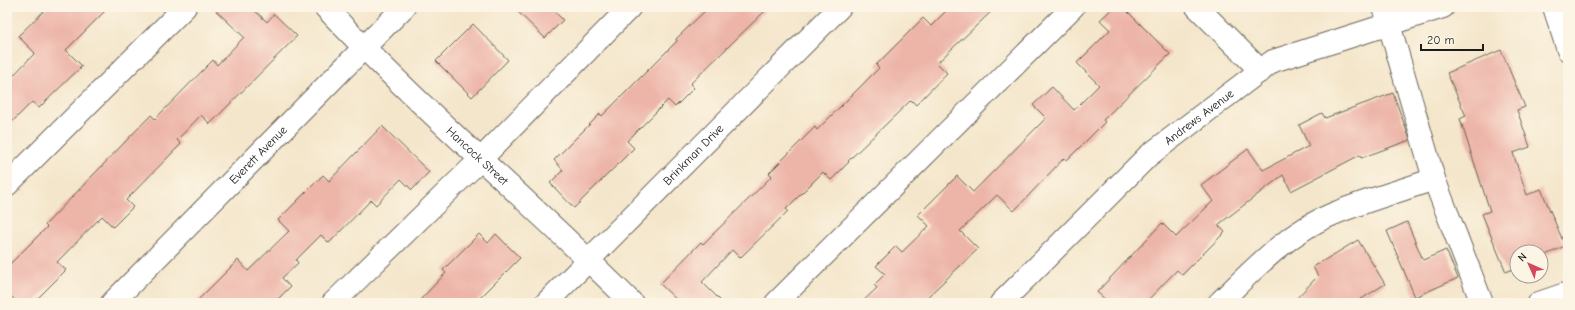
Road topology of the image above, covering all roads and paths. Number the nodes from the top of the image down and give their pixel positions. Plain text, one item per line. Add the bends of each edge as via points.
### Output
1 (185, 7) edge
2 (325, 7) edge
3 (404, 7) edge
4 (630, 7) edge
5 (840, 7) edge
6 (1073, 7) edge
7 (1197, 7) edge
8 (1443, 7) edge
9 (1554, 7) edge
10 (1386, 16) edge
11 (363, 47) junction
12 (1568, 50) edge
13 (1261, 70) junction
14 (481, 158) junction
15 (1434, 179) junction
16 (7, 185) edge
17 (589, 260) junction
18 (1568, 293) edge
19 (112, 303) edge
20 (333, 303) edge
21 (546, 303) edge
22 (632, 303) edge
23 (776, 303) edge
24 (1001, 303) edge
25 (1219, 303) edge
26 (1482, 303) edge
27 (1539, 303) edge

1 - 16 street
2 - 11 street, Hancock Street
3 - 11 street, Everett Avenue
4 - 14 street
5 - 17 street, Brinkman Drive
6 - 23 street
7 - 13 street
8 - 10 street, Andrews Avenue
9 - 12 street
10 - 13 street, Andrews Avenue via 1273,61
10 - 15 street
11 - 14 street, Hancock Street
11 - 19 street, Everett Avenue
13 - 24 street, Andrews Avenue via 1148,156
14 - 17 street, Hancock Street
14 - 20 street
15 - 25 street via 1333,214 1305,229 1264,259
15 - 26 street
17 - 21 street, Brinkman Drive
17 - 22 street, Hancock Street
18 - 27 street

